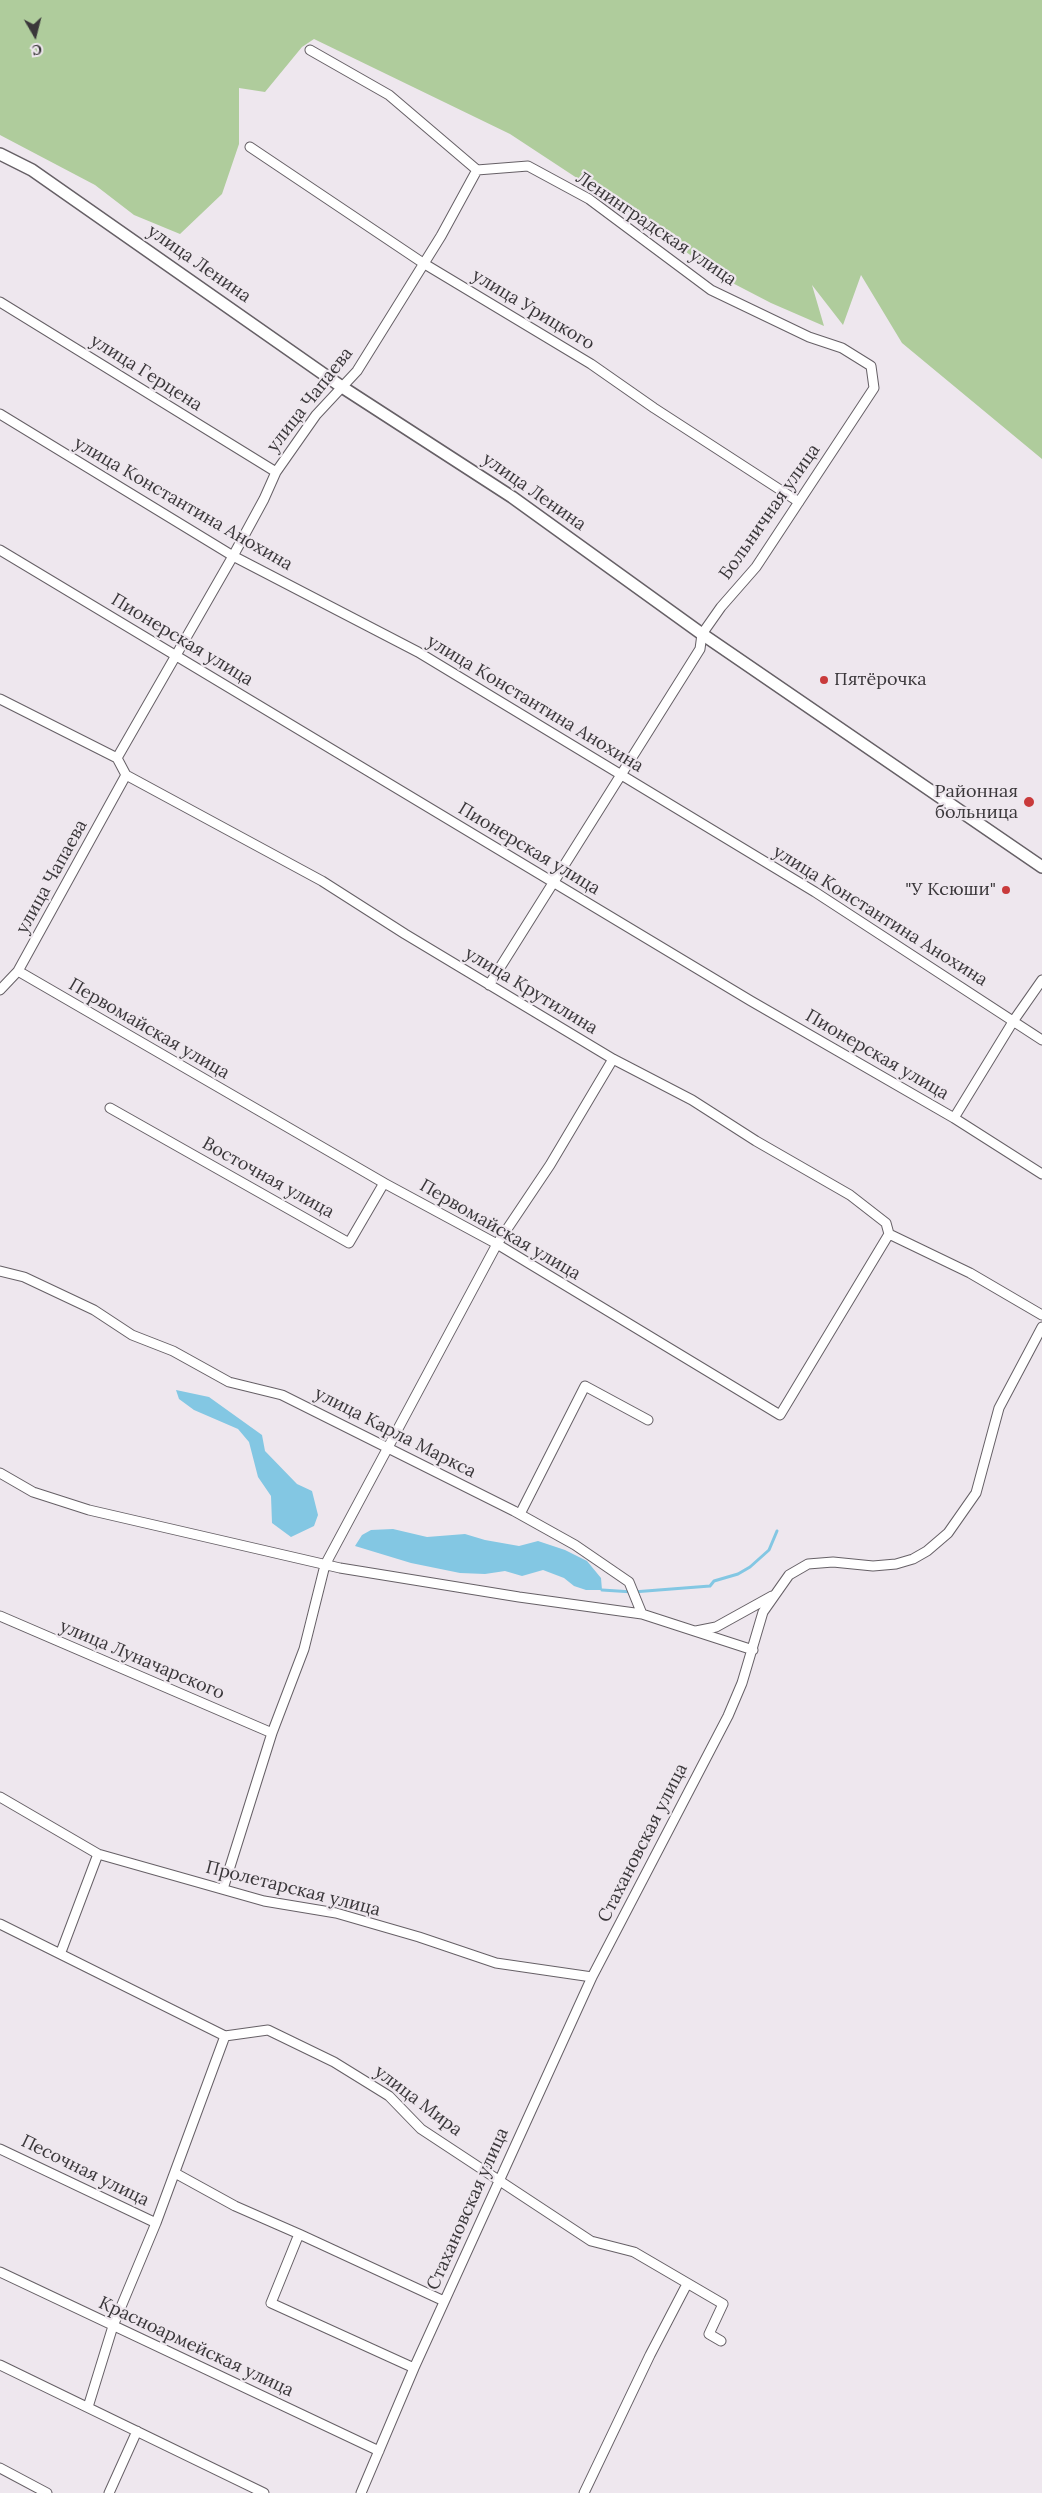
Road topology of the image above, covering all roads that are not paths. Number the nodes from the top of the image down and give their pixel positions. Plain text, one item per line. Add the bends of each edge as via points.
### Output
1 (310, 50) dead end
2 (250, 147) dead end
3 (0, 154) edge
4 (477, 170) junction
5 (423, 263) junction
6 (0, 302) edge
7 (342, 387) junction
8 (874, 388) joint
9 (0, 414) edge
10 (276, 472) junction
11 (799, 502) junction
12 (0, 550) edge
13 (233, 556) junction
14 (702, 634) junction
15 (175, 654) junction
16 (0, 699) edge
17 (117, 758) junction
18 (621, 774) junction
19 (126, 775) junction
20 (1042, 867) edge
21 (552, 883) junction
22 (18, 971) junction
23 (1042, 980) edge
24 (489, 985) junction
25 (0, 990) edge
26 (1014, 1020) junction
27 (1042, 1040) edge
28 (613, 1059) junction
29 (110, 1108) dead end
30 (954, 1118) junction
31 (1042, 1174) edge
32 (384, 1184) junction
33 (889, 1234) junction
34 (497, 1244) junction
35 (0, 1270) edge
36 (1042, 1316) edge
37 (1042, 1327) edge
38 (648, 1420) dead end
39 (389, 1448) junction
40 (0, 1473) edge
41 (520, 1514) junction
42 (326, 1565) junction
43 (777, 1594) junction
44 (642, 1614) junction
45 (0, 1616) edge
46 (695, 1631) junction
47 (753, 1650) junction
48 (272, 1733) junction
49 (0, 1797) edge
50 (98, 1854) junction
51 (223, 1889) junction
52 (0, 1924) edge
53 (61, 1952) junction
54 (592, 1977) junction
55 (225, 2036) junction
56 (0, 2148) edge
57 (175, 2173) junction
58 (500, 2179) junction
59 (156, 2223) junction
60 (298, 2236) junction
61 (0, 2272) edge
62 (687, 2284) junction
63 (444, 2301) junction
64 (113, 2326) junction
65 (721, 2341) dead end
66 (0, 2365) edge
67 (414, 2368) junction
68 (88, 2407) junction
69 (137, 2431) junction
70 (379, 2451) junction
71 (0, 2468) edge
72 (48, 2493) edge
73 (109, 2493) edge
74 (264, 2493) edge
75 (361, 2493) edge
76 (584, 2493) edge

1 - 4 street via 389,95
2 - 5 street, улица Урицкого
3 - 7 main road, улица Ленина via 32,170
4 - 5 street, улица Чапаева
4 - 8 street, Ленинградская улица via 528,166 590,200 711,290 809,338 842,348 871,366
5 - 7 street, улица Чапаева via 357,371
5 - 11 street, улица Урицкого via 591,364
6 - 10 street, улица Герцена
7 - 10 street, улица Чапаева via 316,415
7 - 14 main road, улица Ленина via 512,497
8 - 11 street, Больничная улица
9 - 13 street, улица Константина Анохина
10 - 13 street, улица Чапаева
11 - 14 street, Больничная улица via 756,567
12 - 15 street, Пионерская улица
13 - 15 street, улица Чапаева
13 - 18 street, улица Константина Анохина via 418,652
14 - 18 street, Больничная улица via 700,649
14 - 20 main road, улица Ленина
15 - 17 street, улица Чапаева
15 - 21 street, Пионерская улица
16 - 17 street
17 - 19 street
18 - 21 street, Больничная улица
18 - 26 street, улица Константина Анохина via 815,892
19 - 22 street, улица Чапаева
19 - 24 street, улица Крутилина via 322,881
21 - 24 street, Больничная улица
21 - 30 street, Пионерская улица
22 - 25 street, улица Чапаева
22 - 32 street, Первомайская улица
23 - 26 street
24 - 28 street, улица Крутилина
26 - 27 street, улица Константина Анохина
26 - 30 street
28 - 33 street, улица Крутилина via 692,1100 850,1195 886,1223
28 - 34 street
29 - 32 street, Восточная улица via 349,1243
30 - 31 street, Пионерская улица
32 - 34 street, Первомайская улица
33 - 34 street, Первомайская улица via 780,1415
33 - 36 street, улица Крутилина via 970,1273
34 - 39 street
35 - 39 street, улица Карла Маркса via 24,1277 94,1310 132,1335 173,1351 229,1382 282,1395
37 - 43 street, Стахановская улица via 999,1408 976,1493 948,1533 927,1551 896,1564 808,1564 789,1575
38 - 41 street via 585,1386
39 - 41 street, улица Карла Маркса
39 - 42 street
40 - 42 street via 33,1492 89,1510
41 - 44 street, улица Карла Маркса via 576,1544 628,1582
42 - 44 street
42 - 48 street via 304,1649
43 - 46 street via 716,1628
43 - 47 street, Стахановская улица via 763,1612
44 - 46 street
45 - 48 street, улица Луначарского
46 - 47 street
47 - 54 street, Стахановская улица via 728,1716
48 - 51 street
49 - 50 street, Пролетарская улица
50 - 51 street, Пролетарская улица
50 - 53 street
51 - 54 street, Пролетарская улица via 264,1901 336,1913 496,1963
52 - 53 street
53 - 55 street
54 - 58 street, Стахановская улица
55 - 57 street
55 - 58 street, улица Мира via 268,2030 334,2062 389,2096 421,2129
56 - 59 street, Песочная улица
57 - 59 street
57 - 60 street
58 - 62 street, улица Мира via 591,2241 634,2252
58 - 63 street, Стахановская улица
59 - 64 street
60 - 63 street
60 - 67 street via 271,2303
61 - 64 street, Красноармейская улица
62 - 65 street, улица Мира via 723,2304 709,2334
62 - 76 street
63 - 67 street, Стахановская улица
64 - 68 street
64 - 70 street, Красноармейская улица
66 - 68 street
67 - 70 street, Стахановская улица
68 - 69 street
69 - 73 street
69 - 74 street
70 - 75 street, Стахановская улица
71 - 72 street

